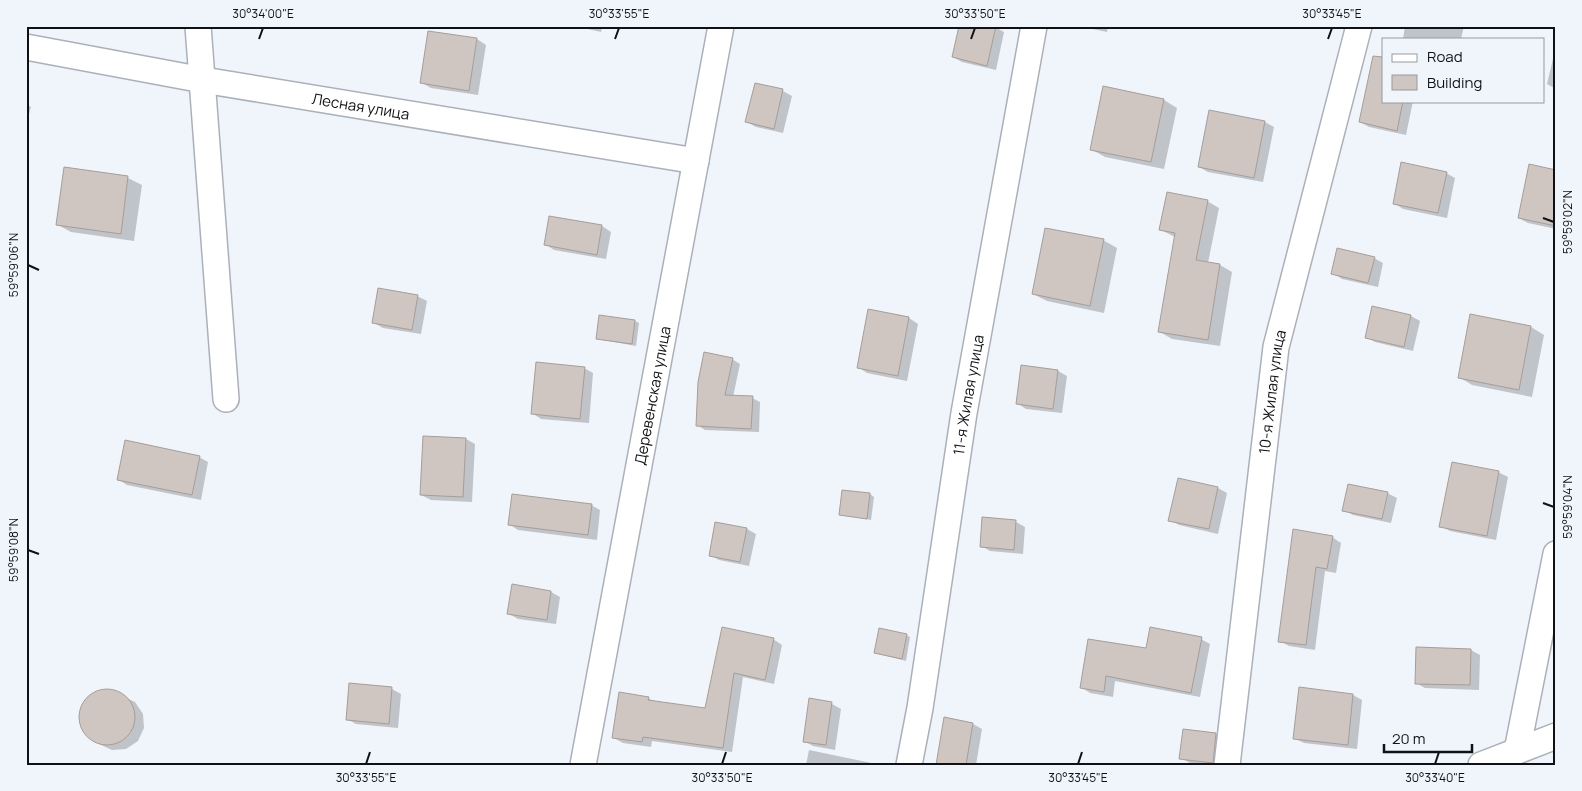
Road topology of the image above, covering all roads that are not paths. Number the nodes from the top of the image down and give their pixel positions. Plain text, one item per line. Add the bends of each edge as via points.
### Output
1 (198, 26) edge
2 (721, 26) edge
3 (1034, 26) edge
4 (1358, 26) edge
5 (26, 47) edge
6 (203, 80) junction
7 (696, 161) junction
8 (226, 399) dead end
9 (1556, 554) edge
10 (1556, 736) edge
11 (1517, 751) junction
12 (583, 765) edge
13 (909, 765) edge
14 (1227, 765) edge
15 (1481, 765) edge

1 - 6 street
2 - 7 street, Деревенская улица
3 - 13 street, 11-я Жилая улица via 964,413
4 - 14 street, 10-я Жилая улица via 1276,347
5 - 6 street, Лесная улица
6 - 7 street, Лесная улица
6 - 8 street
7 - 12 street, Деревенская улица
9 - 11 street
10 - 11 street
11 - 15 street

